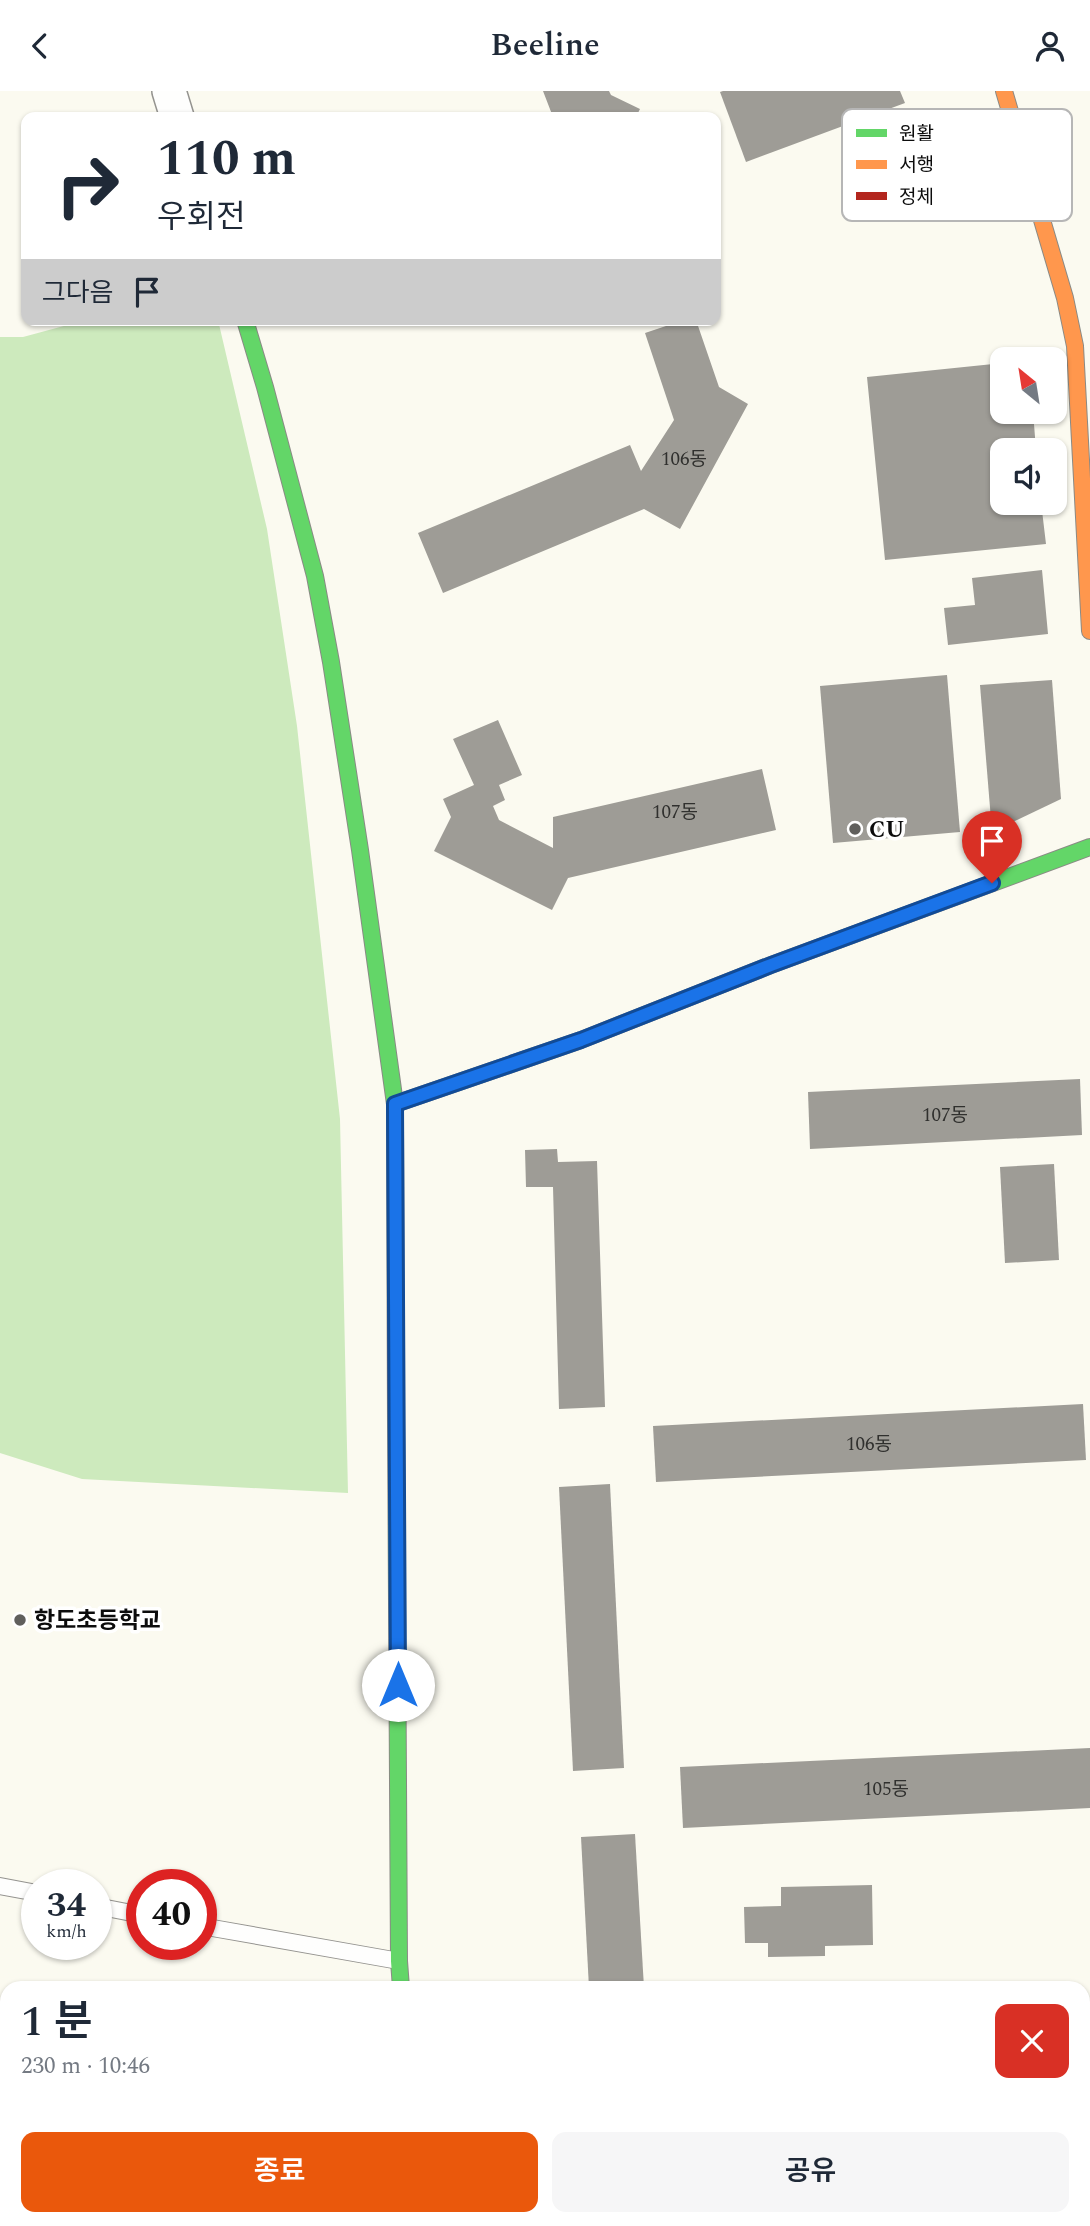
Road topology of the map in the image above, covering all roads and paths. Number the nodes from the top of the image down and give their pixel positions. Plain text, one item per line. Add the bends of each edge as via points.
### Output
1 (169, 91) edge
2 (1004, 91) edge
3 (1009, 109) edge
4 (175, 112) edge
5 (1042, 221) edge
6 (247, 326) edge
7 (1090, 631) edge
8 (1090, 847) edge
9 (395, 1104) junction
10 (0, 1886) edge
11 (21, 1890) edge
12 (217, 1929) edge
13 (399, 1961) junction
14 (400, 1981) edge

1 - 4 street
2 - 3 street
5 - 7 street via 1075,347
6 - 9 street via 316,576
8 - 9 street via 581,1040
9 - 13 street
10 - 11 lane
12 - 13 lane
13 - 14 street

